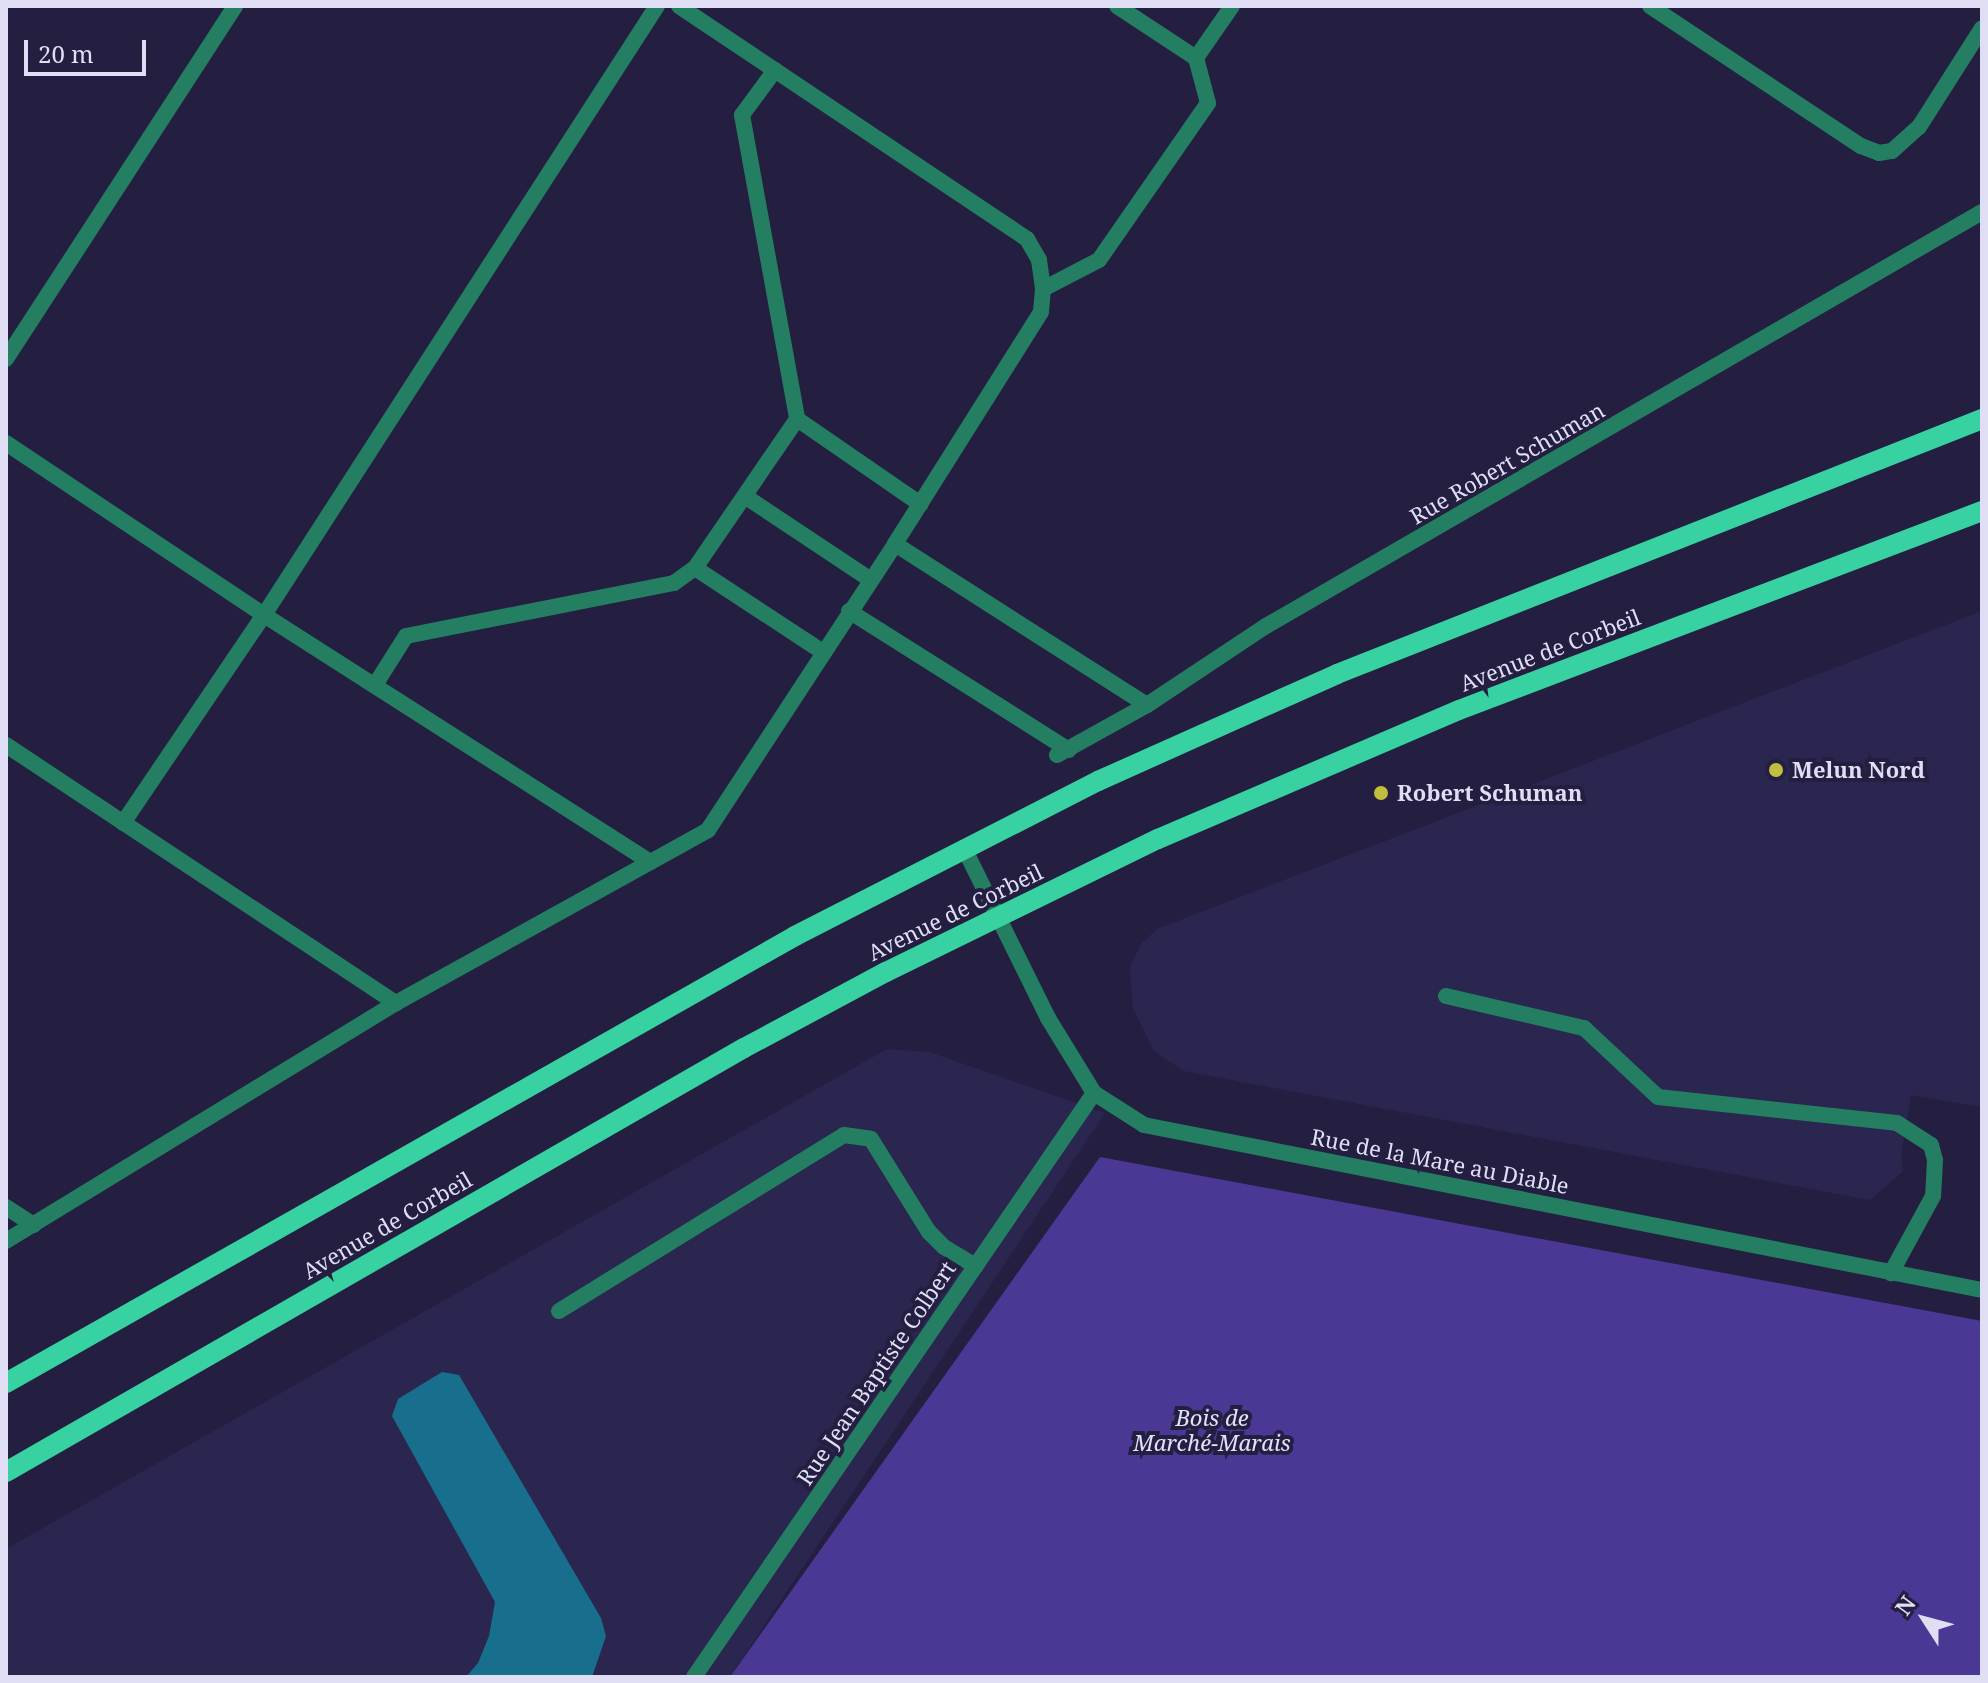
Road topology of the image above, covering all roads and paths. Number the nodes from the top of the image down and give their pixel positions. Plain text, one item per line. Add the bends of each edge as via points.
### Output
1 (235, 6) edge
2 (657, 6) edge
3 (679, 6) edge
4 (1117, 6) edge
5 (1232, 6) edge
6 (1650, 6) edge
7 (1982, 28) edge
8 (1196, 58) junction
9 (775, 70) junction
10 (1982, 212) edge
11 (1043, 289) junction
12 (6, 359) edge
13 (797, 419) junction
14 (1982, 419) edge
15 (6, 443) edge
16 (746, 497) junction
17 (920, 504) junction
18 (1982, 511) edge
19 (895, 544) junction
20 (695, 568) junction
21 (871, 580) junction
22 (849, 611) junction
23 (264, 615) junction
24 (823, 652) junction
25 (375, 685) junction
26 (1147, 705) junction
27 (6, 745) edge
28 (123, 823) junction
29 (964, 848) junction
30 (650, 862) junction
31 (998, 917) junction
32 (1446, 996) dead end
33 (396, 1003) junction
34 (1094, 1093) junction
35 (6, 1207) edge
36 (34, 1225) junction
37 (6, 1241) edge
38 (976, 1266) junction
39 (1891, 1273) junction
40 (1982, 1290) edge
41 (559, 1311) dead end
42 (6, 1383) edge
43 (6, 1472) edge
44 (694, 1677) edge

1 - 12 street
2 - 23 street
3 - 9 street
4 - 8 street
5 - 8 street
6 - 7 street via 1879,153 1892,151 1919,127
8 - 11 street via 1208,103 1099,260
9 - 11 street via 1027,239 1039,260
9 - 13 street via 742,115
10 - 26 street, Rue Robert Schuman via 1266,626
11 - 17 street via 1041,312
13 - 16 street
13 - 17 street
14 - 29 main road via 1337,674 1098,781
15 - 23 street
16 - 20 street
16 - 21 street
17 - 19 street
18 - 31 main road, Avenue de Corbeil via 1459,710 1158,839
19 - 21 street
19 - 26 street
20 - 24 street
20 - 25 street via 674,583 406,636
21 - 22 street
22 - 24 street
22 - 26 street, Rue Robert Schuman via 1063,752
23 - 25 street
23 - 28 street
24 - 30 street via 708,830
25 - 30 street
27 - 28 street
28 - 33 street
29 - 31 street, Rue de la Mare au Diable
29 - 42 main road via 795,936
30 - 33 street
31 - 34 street, Rue de la Mare au Diable via 1048,1018
31 - 43 main road, Avenue de Corbeil via 744,1048
32 - 39 street via 1584,1028 1658,1097 1897,1123 1931,1145 1935,1160 1933,1196
33 - 36 street
34 - 38 street, Rue Jean Baptiste Colbert
34 - 39 street, Rue de la Mare au Diable via 1144,1125
35 - 36 street
36 - 37 street
38 - 41 street via 929,1232 871,1139 844,1135
38 - 44 street, Rue Jean Baptiste Colbert
39 - 40 street, Rue de la Mare au Diable

